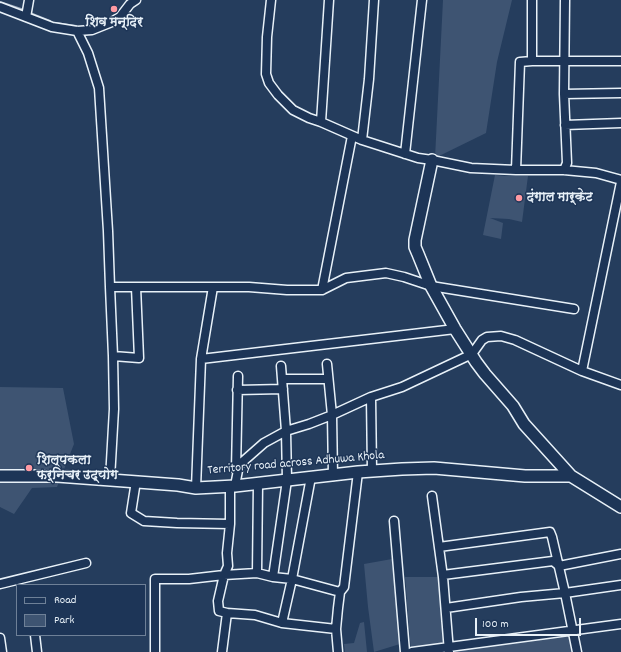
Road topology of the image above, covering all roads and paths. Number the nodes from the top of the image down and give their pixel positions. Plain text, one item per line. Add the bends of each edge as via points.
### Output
1 (29, 0) edge
2 (271, 0) edge
3 (329, 0) edge
4 (374, 0) edge
5 (422, 0) edge
6 (532, 0) edge
7 (565, 0) edge
8 (129, 1) edge
9 (0, 7) edge
10 (26, 17) junction
11 (77, 31) junction
12 (532, 61) junction
13 (565, 61) junction
14 (621, 61) edge
15 (621, 93) edge
16 (564, 94) junction
17 (321, 122) junction
18 (621, 123) edge
19 (565, 125) junction
20 (352, 136) junction
21 (362, 140) junction
22 (405, 154) junction
23 (432, 160) junction
24 (516, 170) junction
25 (564, 170) junction
26 (621, 181) edge
27 (431, 286) junction
28 (110, 287) junction
29 (136, 287) junction
30 (214, 287) junction
31 (322, 290) junction
32 (574, 309) dead end
33 (455, 329) junction
34 (472, 354) junction
35 (113, 356) junction
36 (201, 359) junction
37 (327, 364) dead end
38 (281, 366) dead end
39 (582, 371) junction
40 (238, 376) dead end
41 (282, 379) junction
42 (328, 380) junction
43 (621, 385) edge
44 (283, 389) junction
45 (237, 390) junction
46 (371, 397) junction
47 (332, 415) junction
48 (286, 431) junction
49 (372, 471) junction
50 (358, 472) junction
51 (0, 476) edge
52 (333, 476) junction
53 (571, 476) junction
54 (311, 477) junction
55 (110, 479) junction
56 (286, 480) junction
57 (136, 481) junction
58 (258, 484) junction
59 (233, 486) junction
60 (196, 488) junction
61 (432, 496) dead end
62 (621, 507) edge
63 (394, 521) dead end
64 (230, 524) junction
65 (439, 547) junction
66 (621, 554) edge
67 (86, 563) dead end
68 (559, 566) junction
69 (257, 573) junction
70 (224, 575) junction
71 (443, 575) junction
72 (273, 577) junction
73 (292, 579) junction
74 (26, 582) edge
75 (0, 584) edge
76 (621, 585) edge
77 (340, 592) junction
78 (565, 593) junction
79 (446, 608) junction
80 (227, 613) junction
81 (282, 623) junction
82 (621, 624) edge
83 (336, 630) junction
84 (572, 630) junction
85 (35, 636) edge
86 (0, 638) edge
87 (449, 650) edge
88 (2, 652) edge
89 (37, 652) edge
90 (155, 652) edge
91 (222, 652) edge
92 (338, 652) edge
93 (405, 652) edge
94 (412, 652) edge
95 (577, 652) edge

1 - 10 street
2 - 17 street via 265,64 269,83 293,110
3 - 17 street
4 - 21 street
5 - 22 street
6 - 12 street
7 - 13 street
8 - 11 street via 120,17 112,22 92,30
9 - 10 street
10 - 11 street via 52,27
11 - 28 street via 88,53 99,88
12 - 13 street
12 - 24 street via 522,61 520,64
13 - 14 street
13 - 16 street
15 - 16 street
16 - 19 street
17 - 20 street
18 - 19 street
19 - 25 street via 567,163
20 - 21 street
20 - 31 street
21 - 22 street
22 - 23 street
23 - 24 street via 470,168
23 - 27 street via 415,240 415,247
24 - 25 street
25 - 26 street via 596,173
26 - 39 street
27 - 31 street via 386,273 346,278
27 - 32 street
27 - 33 street
28 - 29 street
28 - 35 street
29 - 30 street
29 - 35 street via 139,358
30 - 31 street
30 - 36 street
33 - 34 street
33 - 36 street
34 - 39 street via 482,340 501,336
34 - 46 street via 402,387
34 - 53 street via 524,424
35 - 55 street via 114,409
36 - 60 street
37 - 42 street
38 - 41 street
39 - 43 street
40 - 45 street
41 - 42 street
41 - 44 street
42 - 47 street
44 - 45 street
44 - 48 street
45 - 59 street
46 - 47 street
46 - 49 street
47 - 48 street
47 - 52 street
48 - 56 street
48 - 59 street via 264,443 240,464
49 - 50 street, Territory road across Adhuwa Khola
49 - 53 street, Territory road across Adhuwa Khola via 434,468 525,476
50 - 52 street, Territory road across Adhuwa Khola
50 - 77 street via 344,587
51 - 55 street, Territory road across Adhuwa Khola
52 - 54 street, Territory road across Adhuwa Khola
53 - 62 street
54 - 56 street, Territory road across Adhuwa Khola
54 - 73 street
55 - 57 street, Territory road across Adhuwa Khola
56 - 58 street, Territory road across Adhuwa Khola
56 - 72 street
57 - 60 street, Territory road across Adhuwa Khola
57 - 64 street via 131,513 144,521
58 - 59 street, Territory road across Adhuwa Khola
58 - 69 street
59 - 60 street, Territory road across Adhuwa Khola
59 - 64 street
61 - 65 street
63 - 93 street
64 - 70 street via 228,566
65 - 68 street via 550,532
65 - 71 street
66 - 68 street
67 - 74 street
68 - 71 street via 553,561
68 - 78 street
69 - 70 street
69 - 72 street
70 - 80 street via 218,601 219,611
70 - 90 street via 189,579 156,578
71 - 79 street
72 - 73 street
73 - 77 street
73 - 81 street
74 - 75 street
76 - 78 street
77 - 83 street
78 - 79 street
78 - 84 street
79 - 87 street
80 - 81 street via 255,615
80 - 91 street
81 - 83 street
82 - 84 street
83 - 92 street
84 - 87 street
84 - 95 street
85 - 89 street
86 - 88 street
87 - 94 street

